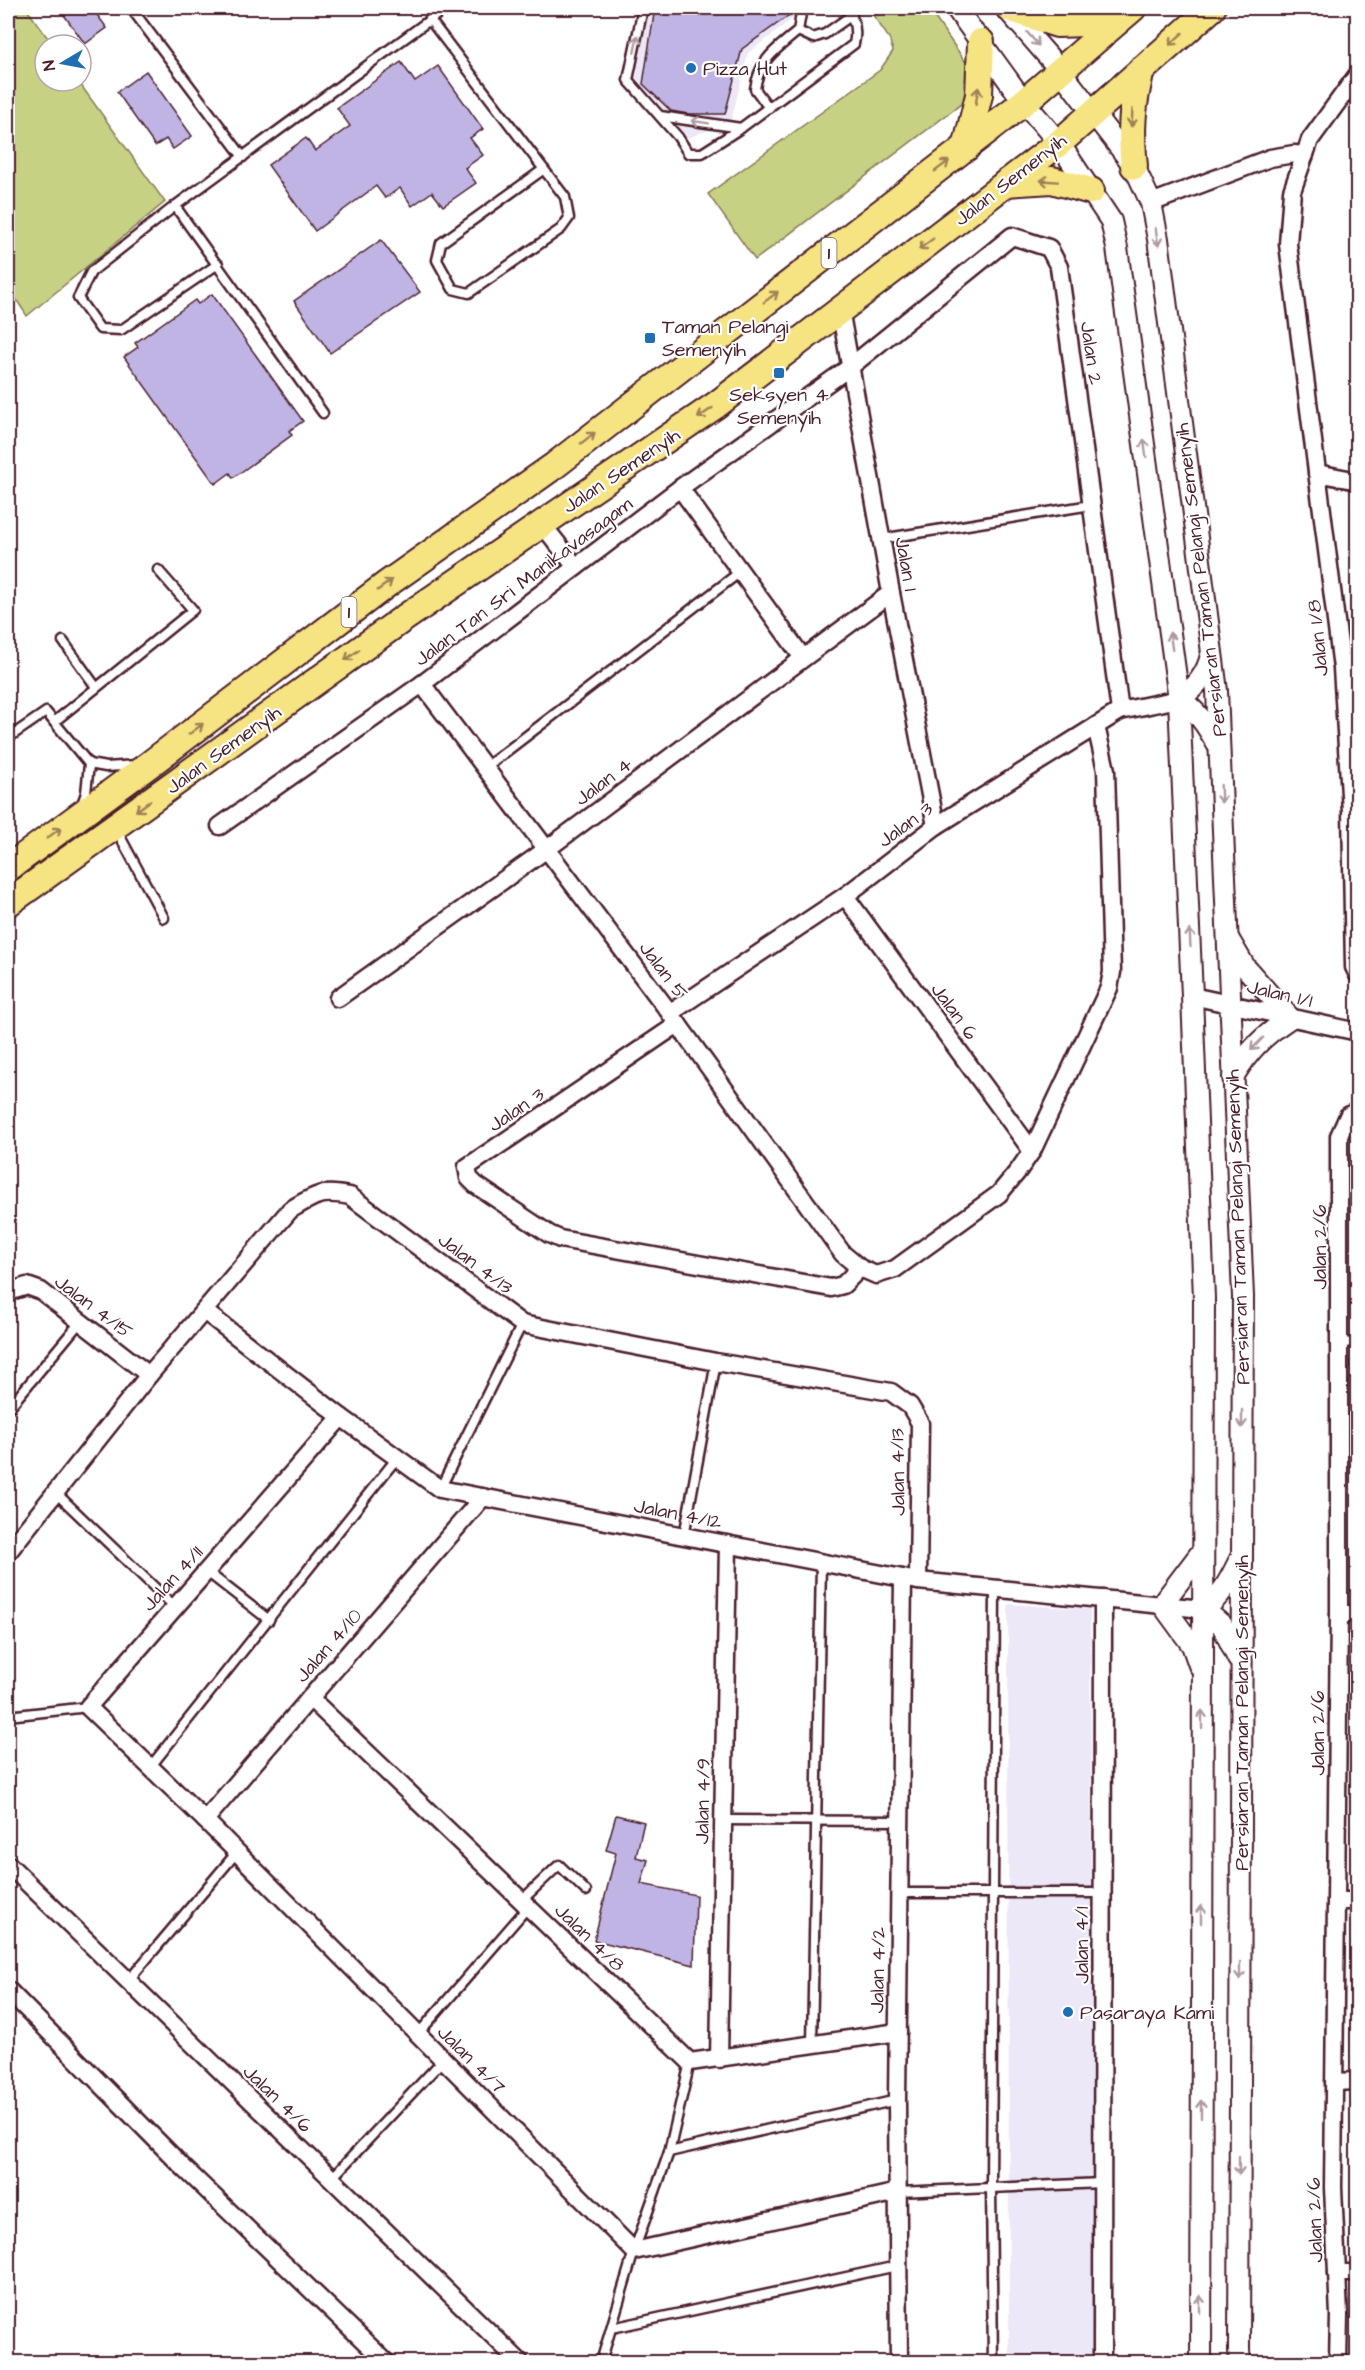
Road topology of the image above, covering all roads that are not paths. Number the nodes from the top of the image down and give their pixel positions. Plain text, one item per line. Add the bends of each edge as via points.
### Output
1 (131, 8) edge
2 (446, 8) edge
3 (643, 8) edge
4 (802, 8) edge
5 (956, 8) edge
6 (1007, 8) edge
7 (1212, 8) edge
8 (849, 11) edge
9 (1125, 15) edge
10 (430, 20) junction
11 (798, 31) junction
12 (981, 42) junction
13 (1060, 70) junction
14 (1141, 70) junction
15 (1358, 74) edge
16 (1024, 102) junction
17 (769, 108) junction
18 (1094, 113) junction
19 (660, 116) junction
20 (741, 128) junction
21 (1059, 143) junction
22 (966, 148) junction
23 (1305, 155) junction
24 (243, 157) junction
25 (1134, 166) junction
26 (544, 170) junction
27 (1006, 183) junction
28 (1091, 191) junction
29 (1151, 203) junction
30 (176, 206) junction
31 (218, 264) junction
32 (840, 309) junction
33 (850, 367) junction
34 (323, 413) dead end
35 (1317, 473) junction
36 (1358, 481) edge
37 (680, 488) junction
38 (1091, 505) junction
39 (542, 524) junction
40 (881, 539) junction
41 (576, 567) junction
42 (158, 570) dead end
43 (740, 572) junction
44 (891, 593) junction
45 (63, 641) dead end
46 (1212, 652) junction
47 (1341, 654) junction
48 (1358, 657) edge
49 (803, 658) junction
50 (422, 684) junction
51 (96, 687) junction
52 (1179, 699) junction
53 (1120, 711) junction
54 (54, 722) junction
55 (1096, 726) junction
56 (8, 738) edge
57 (1220, 750) junction
58 (88, 764) junction
59 (150, 764) junction
60 (486, 767) junction
61 (1354, 812) edge
62 (77, 816) junction
63 (220, 826) dead end
64 (936, 826) junction
65 (115, 827) junction
66 (547, 849) junction
67 (8, 868) edge
68 (844, 896) junction
69 (8, 903) edge
70 (164, 918) dead end
71 (1227, 935) junction
72 (1356, 971) edge
73 (1192, 996) junction
74 (338, 998) dead end
75 (1230, 1004) junction
76 (674, 1018) junction
77 (1290, 1018) junction
78 (1358, 1032) edge
79 (1233, 1077) junction
80 (1358, 1111) edge
81 (1032, 1151) junction
82 (868, 1271) junction
83 (8, 1292) edge
84 (204, 1311) junction
85 (81, 1321) junction
86 (522, 1324) junction
87 (1358, 1342) edge
88 (1340, 1343) junction
89 (716, 1362) junction
90 (149, 1376) junction
91 (8, 1409) edge
92 (341, 1417) junction
93 (397, 1458) junction
94 (440, 1489) junction
95 (56, 1493) junction
96 (483, 1497) junction
97 (684, 1536) junction
98 (728, 1544) junction
99 (1203, 1550) junction
100 (8, 1552) edge
101 (1242, 1557) junction
102 (821, 1562) junction
103 (206, 1571) junction
104 (910, 1579) junction
105 (995, 1588) junction
106 (1103, 1599) junction
107 (1162, 1605) junction
108 (174, 1606) junction
109 (1203, 1609) junction
110 (1339, 1614) junction
111 (1358, 1614) edge
112 (269, 1620) junction
113 (1241, 1669) junction
114 (1202, 1676) junction
115 (310, 1698) junction
116 (88, 1707) junction
117 (8, 1716) edge
118 (151, 1766) junction
119 (205, 1820) junction
120 (723, 1820) junction
121 (816, 1820) junction
122 (900, 1821) junction
123 (237, 1852) junction
124 (8, 1864) edge
125 (586, 1891) dead end
126 (899, 1893) junction
127 (993, 1893) junction
128 (1102, 1893) junction
129 (1337, 1901) junction
130 (1358, 1901) edge
131 (525, 1904) junction
132 (128, 1981) junction
133 (8, 1990) edge
134 (898, 2032) junction
135 (418, 2034) junction
136 (812, 2045) junction
137 (719, 2059) junction
138 (443, 2060) junction
139 (690, 2062) junction
140 (1334, 2082) junction
141 (1358, 2082) edge
142 (897, 2100) junction
143 (669, 2152) junction
144 (332, 2179) junction
145 (1102, 2182) junction
146 (991, 2188) junction
147 (898, 2192) junction
148 (634, 2252) junction
149 (897, 2266) junction
150 (1337, 2273) junction
151 (1358, 2273) edge
152 (612, 2328) junction
153 (386, 2362) edge
154 (520, 2362) edge
155 (601, 2362) edge
156 (899, 2362) edge
157 (993, 2362) edge
158 (1102, 2362) edge
159 (1201, 2362) edge
160 (1240, 2362) edge
161 (1338, 2362) edge

1 - 24 lane
2 - 10 lane
19 -> 3 lane via 628,80
4 - 11 lane
5 - 12 street, Persiaran Taman Pelangi Semenyih
6 - 9 main road via 1057,24
6 -> 13 street, Persiaran Taman Pelangi Semenyih
7 -> 14 main road, Jalan Semenyih / 1
8 - 11 lane via 825,34 813,38
8 - 17 lane via 856,33 854,44
9 - 13 main road, Jalan Semenyih / 1
10 - 24 lane
10 - 26 lane
11 - 17 lane via 767,57 758,73 755,88
12 - 16 street, Persiaran Taman Pelangi Semenyih
22 -> 12 main road via 979,95
13 - 16 main road, Jalan Semenyih / 1
13 - 18 street, Persiaran Taman Pelangi Semenyih
14 - 18 main road, Jalan Semenyih / 1
14 -> 25 main road via 1132,104
15 - 23 street, Jalan 1/8 via 1310,140
16 - 21 street, Persiaran Taman Pelangi Semenyih
16 - 22 main road, Jalan Semenyih / 1
17 - 20 lane
18 - 21 main road, Jalan Semenyih / 1
18 - 25 street, Persiaran Taman Pelangi Semenyih
20 -> 19 lane
19 - 20 lane via 688,153 702,153
21 - 27 main road, Jalan Semenyih / 1
21 - 28 street, Persiaran Taman Pelangi Semenyih
59 -> 22 main road, Jalan Semenyih / 1 via 387,584 554,466
23 - 29 street via 1270,158
23 - 35 street, Jalan 1/8 via 1292,191 1288,244
24 - 30 lane
25 - 29 street, Persiaran Taman Pelangi Semenyih
26 - 26 lane via 565,197 569,218 561,229 469,293 453,289 437,260 441,243
28 -> 27 main road via 1052,180
27 -> 32 main road, Jalan Semenyih / 1
52 -> 28 street, Persiaran Taman Pelangi Semenyih via 1117,248 1111,221
29 -> 46 street, Persiaran Taman Pelangi Semenyih
30 - 31 lane
30 - 31 lane via 91,272 78,298 100,329 121,330
31 - 34 lane
32 - 33 street, Jalan 1
32 -> 39 main road, Jalan Semenyih / 1 via 716,405
33 - 37 street, Jalan Tan Sri Manikavasagam
33 - 38 street, Jalan 2 via 1011,236 1049,248 1059,267
33 - 40 street, Jalan 1
35 - 36 street
35 - 47 street, Jalan 1/8
37 - 41 street, Jalan Tan Sri Manikavasagam
37 - 43 street
38 - 40 lane
38 - 53 street, Jalan 2
39 - 41 street
39 -> 65 main road, Jalan Semenyih / 1 via 400,621
40 - 44 street, Jalan 1
41 - 50 street, Jalan Tan Sri Manikavasagam
42 - 51 lane via 193,610
43 - 49 street
43 - 60 lane
44 - 49 street, Jalan 4
44 - 64 street, Jalan 1
45 - 51 lane
46 - 52 street via 1208,669 1191,691
46 - 57 street, Persiaran Taman Pelangi Semenyih
47 - 48 street
47 - 61 street, Jalan 1/8
49 - 66 street, Jalan 4
50 - 60 street, Jalan 5
50 - 63 street, Jalan Tan Sri Manikavasagam
51 - 54 lane
52 - 53 street, Jalan 3
52 - 57 street via 1207,726
73 -> 52 street, Persiaran Taman Pelangi Semenyih
53 - 55 street, Jalan 3
54 - 56 lane via 46,712
54 - 58 lane
55 - 64 street, Jalan 3
55 - 81 street via 1106,770 1111,981
57 -> 71 street, Persiaran Taman Pelangi Semenyih
58 - 59 lane
58 - 62 lane via 86,793
59 - 62 main road, Jalan Semenyih / 1
60 - 66 street, Jalan 5
61 - 72 street, Jalan 1/8
67 -> 62 main road, Jalan Semenyih / 1
64 - 68 street, Jalan 3
65 - 69 main road, Jalan Semenyih / 1
65 - 70 lane
66 - 74 street, Jalan 4
66 - 76 street, Jalan 5
68 - 76 street, Jalan 3
68 - 81 street, Jalan 6
71 - 75 street, Persiaran Taman Pelangi Semenyih
71 - 77 street via 1245,967
73 - 75 street, Jalan 1/1
73 - 99 street, Persiaran Taman Pelangi Semenyih via 1204,1298
75 - 77 street, Jalan 1/1
75 - 79 street, Persiaran Taman Pelangi Semenyih
76 - 82 street, Jalan 5 via 843,1254
76 - 82 street, Jalan 3 via 466,1167 469,1178 560,1239 831,1288
77 - 78 street, Jalan 1/1
77 -> 79 street via 1267,1033
79 -> 101 street, Persiaran Taman Pelangi Semenyih via 1243,1297
80 - 88 street, Jalan 2/6 via 1348,1116 1339,1136
81 - 82 street via 999,1194 895,1269
83 - 85 street, Jalan 4/15 via 27,1286 41,1291
84 - 86 street, Jalan 4/13 via 290,1210 327,1192 350,1196
84 - 90 street, Jalan 4/13
84 - 92 street, Jalan 4/12
85 - 90 street, Jalan 4/15
85 - 91 lane
86 - 89 street, Jalan 4/13
86 - 94 lane
87 - 88 lane
88 - 110 street, Jalan 2/6
89 - 97 lane
89 - 104 street, Jalan 4/13 via 891,1392 910,1406 920,1423
90 - 95 street, Jalan 4/13
92 - 93 street, Jalan 4/12
92 - 103 street, Jalan 4/11
93 - 94 street, Jalan 4/12
93 - 112 lane
94 - 96 street, Jalan 4/12
95 - 100 street, Jalan 4/13
95 - 108 lane
96 - 97 street, Jalan 4/12
96 - 115 street, Jalan 4/10
97 - 98 street, Jalan 4/12
98 - 102 street, Jalan 4/12
98 - 120 street, Jalan 4/9
99 - 107 street
99 - 109 street, Persiaran Taman Pelangi Semenyih
101 - 109 street via 1227,1586
101 - 113 street, Persiaran Taman Pelangi Semenyih
102 - 104 street, Jalan 4/12
102 - 121 lane
103 - 108 street, Jalan 4/11
103 - 112 lane
104 - 105 street, Jalan 4/12
104 - 122 street, Jalan 4/2
105 - 106 street, Jalan 4/12
105 - 127 lane
106 - 107 street, Jalan 4/12
106 - 128 street, Jalan 4/1
107 - 109 street, Jalan 4/12
107 - 114 street via 1192,1645
108 - 116 street, Jalan 4/11
109 - 113 street via 1222,1625
109 - 114 street, Persiaran Taman Pelangi Semenyih
110 - 111 street
110 - 129 street, Jalan 2/6
112 - 118 lane
113 -> 160 street, Persiaran Taman Pelangi Semenyih
159 -> 114 street, Persiaran Taman Pelangi Semenyih
115 - 119 street, Jalan 4/10
115 - 131 street, Jalan 4/8
116 - 117 lane
116 - 118 street, Jalan 4/7
118 - 119 street, Jalan 4/7
119 - 123 street, Jalan 4/7
120 - 121 lane
120 - 137 street, Jalan 4/9
121 - 122 lane
121 - 136 lane
122 - 126 street, Jalan 4/2
123 - 132 lane
123 - 135 street, Jalan 4/7
124 - 132 street, Jalan 4/6
125 - 131 lane via 559,1865
126 - 127 lane
126 - 134 street, Jalan 4/2
127 - 128 lane
127 - 146 lane
128 - 145 street, Jalan 4/1
129 - 130 street
129 - 140 street, Jalan 2/6
131 - 135 lane
131 - 139 street, Jalan 4/8
132 - 144 street, Jalan 4/6
133 - 153 street via 184,2168
134 - 136 street
134 - 142 street, Jalan 4/2
135 - 138 street, Jalan 4/7
136 - 137 street
137 - 139 street
138 - 144 lane
138 - 148 street, Jalan 4/7
139 - 143 lane
140 - 141 street
140 - 150 street, Jalan 2/6
142 - 143 lane
142 - 147 street, Jalan 4/2
143 - 148 lane
144 - 154 street, Jalan 4/6
145 - 146 lane
145 - 158 street, Jalan 4/1
146 - 147 lane
146 - 157 lane
147 - 148 street
147 - 149 street, Jalan 4/2
148 - 152 lane
149 - 152 lane
149 - 156 street, Jalan 4/2
150 - 151 street
150 - 161 street, Jalan 2/6
152 - 155 lane

